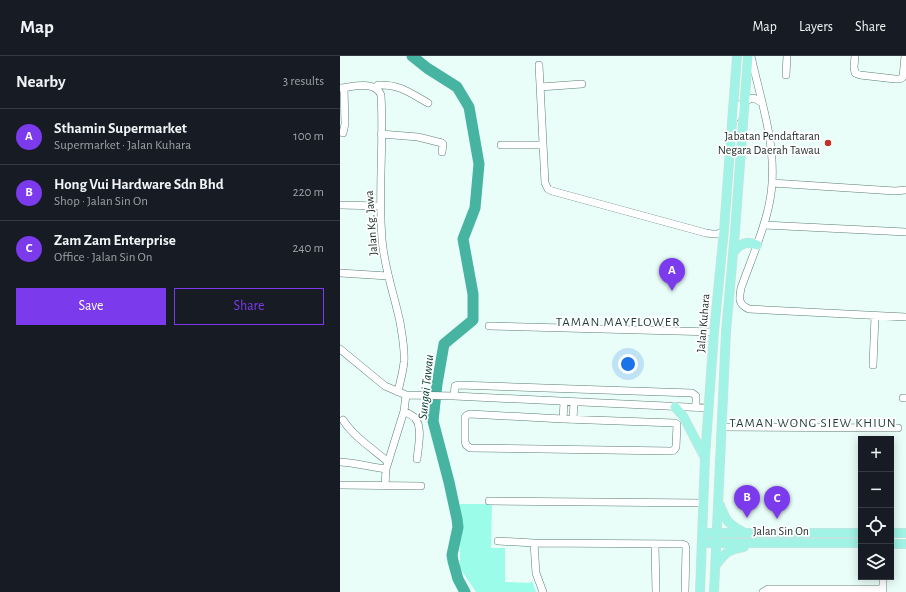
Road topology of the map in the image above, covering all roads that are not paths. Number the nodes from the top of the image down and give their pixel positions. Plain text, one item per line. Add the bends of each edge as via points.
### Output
1 (737, 56) edge
2 (749, 56) edge
3 (787, 56) edge
4 (855, 56) edge
5 (905, 56) edge
6 (539, 65) dead end
7 (786, 75) dead end
8 (582, 84) dead end
9 (540, 87) junction
10 (342, 88) edge
11 (375, 88) junction
12 (745, 101) junction
13 (428, 103) dead end
14 (762, 103) junction
15 (732, 130) junction
16 (343, 133) dead end
17 (381, 134) junction
18 (501, 145) dead end
19 (543, 145) junction
20 (442, 152) dead end
21 (772, 184) junction
22 (906, 190) edge
23 (340, 205) edge
24 (380, 206) junction
25 (764, 225) junction
26 (724, 230) junction
27 (906, 232) edge
28 (757, 245) junction
29 (733, 253) junction
30 (340, 273) edge
31 (388, 276) junction
32 (875, 316) junction
33 (906, 317) edge
34 (489, 326) dead end
35 (714, 332) junction
36 (340, 349) edge
37 (873, 365) dead end
38 (724, 377) junction
39 (526, 387) junction
40 (398, 392) junction
41 (679, 393) junction
42 (406, 395) junction
43 (454, 396) junction
44 (526, 400) junction
45 (564, 402) junction
46 (574, 402) junction
47 (677, 407) junction
48 (696, 408) junction
49 (708, 408) junction
50 (404, 411) junction
51 (564, 419) junction
52 (343, 420) dead end
53 (573, 420) junction
54 (722, 427) junction
55 (898, 428) dead end
56 (705, 457) junction
57 (416, 459) dead end
58 (340, 462) edge
59 (387, 466) junction
60 (340, 486) edge
61 (386, 486) junction
62 (421, 486) dead end
63 (489, 502) dead end
64 (718, 502) junction
65 (704, 503) junction
66 (702, 533) junction
67 (717, 533) junction
68 (744, 533) junction
69 (858, 533) edge
70 (894, 533) edge
71 (906, 533) edge
72 (498, 541) dead end
73 (534, 543) junction
74 (702, 543) junction
75 (765, 543) junction
76 (858, 543) edge
77 (655, 544) junction
78 (717, 544) junction
79 (894, 544) edge
80 (906, 544) edge
81 (715, 566) junction
82 (883, 590) edge
83 (817, 591) edge
84 (543, 592) edge
85 (656, 592) edge
86 (684, 592) edge
87 (700, 592) edge
88 (714, 592) edge
89 (763, 592) edge

1 - 15 main road, Jalan Kuhara
2 - 12 main road, Jalan Kuhara
2 - 14 street
3 - 7 street
4 - 5 street via 855,73 900,79 903,77
6 - 9 street
8 - 9 street
9 - 19 street
10 - 11 street
10 - 16 street via 345,124
11 - 13 street via 378,85 400,87
11 - 17 street, Jalan Kg. Jawa via 381,95
12 - 14 street via 753,98
12 - 15 street via 739,106
12 - 29 main road, Jalan Kuhara
14 - 21 street via 771,148
15 - 26 main road, Jalan Kuhara
17 - 20 street via 418,137 442,143
17 - 24 street, Jalan Kg. Jawa
18 - 19 street
19 - 26 street via 545,183 552,191 706,233 718,234
21 - 22 street
21 - 25 street
23 - 24 street
24 - 31 street, Jalan Kg. Jawa
25 - 27 street
25 - 28 street
26 - 35 main road, Jalan Kuhara
28 - 29 main road via 747,242
28 - 32 street via 741,288 740,302 744,306 749,309
29 - 38 main road, Jalan Kuhara
30 - 31 street
31 - 40 street, Jalan Kg. Jawa via 404,348
32 - 33 street
32 - 37 street
34 - 35 street
35 - 49 main road, Jalan Kuhara
36 - 40 street via 385,386
38 - 49 main road via 719,380 714,407
38 - 54 main road, Jalan Kuhara
39 - 41 street
39 - 43 street via 459,385 455,386
39 - 44 street
40 - 42 street
41 - 47 street
41 - 48 street via 695,394
42 - 43 street
42 - 50 street
43 - 44 street
44 - 45 street
45 - 46 street
45 - 51 street
46 - 47 street
46 - 53 street
47 - 48 street
47 - 56 main road
48 - 49 street
49 - 56 main road, Jalan Kuhara
50 - 57 street via 418,422
50 - 59 street
51 - 53 street
51 - 53 street via 470,414 465,417 465,441 470,448 672,451 676,447 675,423
52 - 59 street
54 - 55 street
54 - 64 main road, Jalan Kuhara
56 - 65 main road, Jalan Kuhara
58 - 59 street via 370,467
59 - 61 street
60 - 61 street
61 - 62 street
63 - 65 street
64 - 67 main road, Jalan Kuhara
64 - 68 main road via 731,526
65 - 66 main road, Jalan Kuhara
66 - 67 main road, Jalan Sin On
66 - 74 main road, Jalan Kuhara
67 - 68 main road, Jalan Sin On
67 - 78 main road, Jalan Kuhara
68 - 69 main road, Jalan Sin On
70 - 71 main road
72 - 73 street
73 - 77 street
73 - 84 street via 536,573
74 - 78 main road, Jalan Sin On
74 - 87 main road, Jalan Kuhara
75 - 76 main road, Jalan Sin On
75 - 78 main road, Jalan Sin On
75 - 81 main road via 733,549 724,554
77 - 85 street
77 - 86 street via 685,545
78 - 81 main road, Jalan Kuhara
79 - 80 main road
81 - 88 main road, Jalan Kuhara
82 - 83 street
83 - 89 street via 768,589

